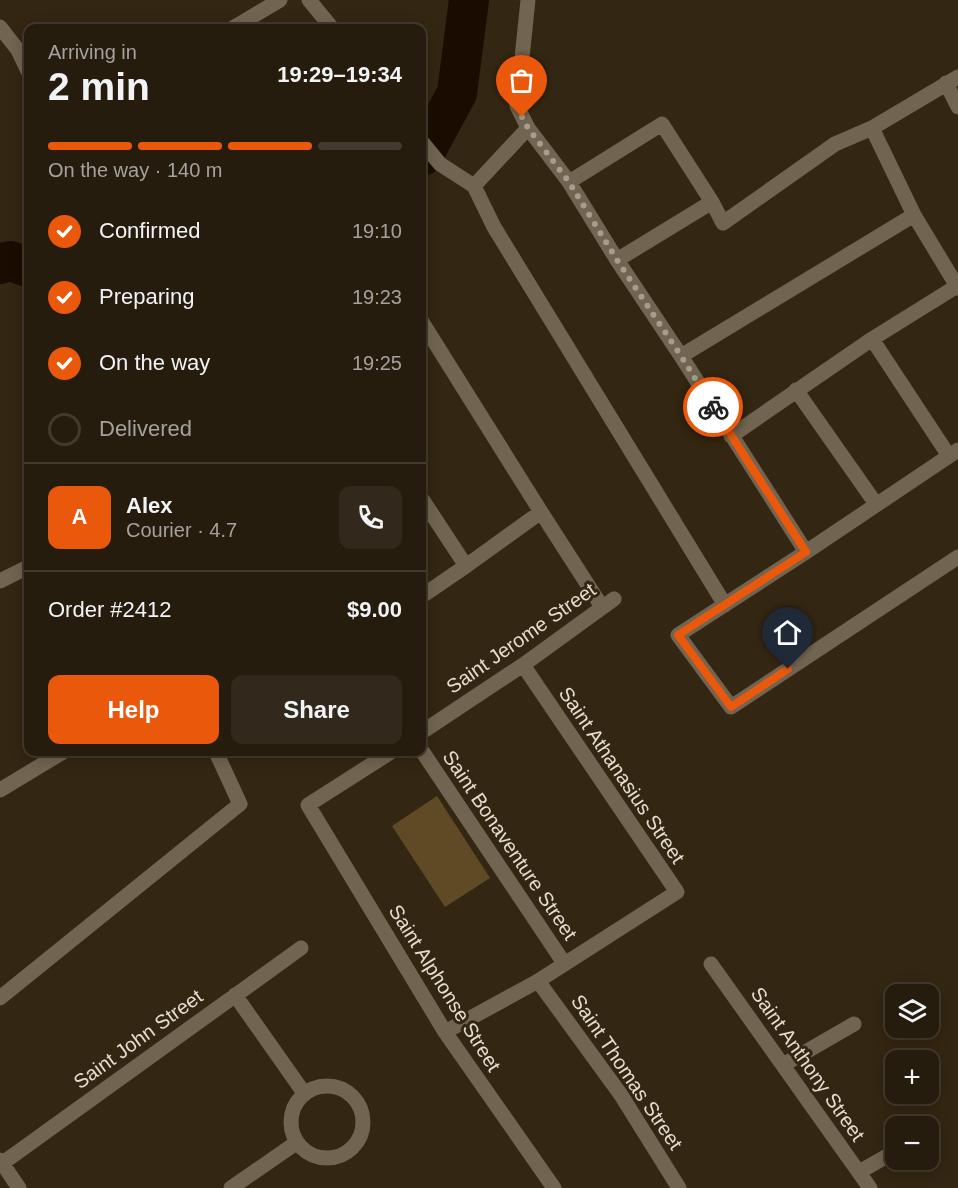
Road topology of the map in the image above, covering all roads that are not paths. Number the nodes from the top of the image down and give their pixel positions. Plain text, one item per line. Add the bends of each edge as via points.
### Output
1 (280, 0) edge
2 (309, 0) edge
3 (528, 0) edge
4 (240, 24) edge
5 (329, 24) edge
6 (0, 27) edge
7 (24, 63) edge
8 (952, 80) edge
9 (958, 107) edge
10 (528, 128) junction
11 (872, 128) junction
12 (426, 147) edge
13 (569, 182) junction
14 (474, 186) junction
15 (712, 202) junction
16 (914, 215) junction
17 (617, 260) junction
18 (958, 287) edge
19 (426, 328) edge
20 (872, 339) junction
21 (681, 356) junction
22 (796, 390) junction
23 (731, 436) junction
24 (953, 453) edge
25 (876, 504) junction
26 (426, 505) edge
27 (541, 512) junction
28 (806, 552) junction
29 (958, 557) edge
30 (466, 566) junction
31 (24, 569) edge
32 (0, 581) edge
33 (426, 593) edge
34 (725, 605) junction
35 (523, 665) junction
36 (426, 729) edge
37 (56, 756) edge
38 (218, 756) edge
39 (385, 756) edge
40 (425, 756) edge
41 (0, 790) edge
42 (301, 948) dead end
43 (564, 963) junction
44 (711, 963) dead end
45 (538, 981) junction
46 (235, 995) junction
47 (0, 998) edge
48 (854, 1024) dead end
49 (445, 1032) junction
50 (783, 1065) junction
51 (304, 1093) junction
52 (296, 1143) junction
53 (885, 1157) edge
54 (1, 1163) edge
55 (859, 1172) junction
56 (19, 1188) edge
57 (231, 1188) edge
58 (554, 1188) edge
59 (679, 1188) edge
60 (870, 1188) edge

1 - 4 street
2 - 5 street
3 - 10 street via 517,106
6 - 7 street
8 - 9 street
8 - 11 street
10 - 13 street
10 - 14 street
11 - 15 street via 835,144 723,223
11 - 16 street
12 - 14 street via 440,164
13 - 15 street via 662,123
13 - 17 street
14 - 34 street via 494,227
15 - 17 street
16 - 18 street
16 - 21 street
17 - 21 street
18 - 20 street
19 - 27 street
20 - 22 street
20 - 24 street
21 - 23 street
22 - 23 street
22 - 25 street
23 - 28 street
24 - 25 street
25 - 28 street
26 - 30 street
27 - 30 street
27 - 35 street, Saint Jerome Street via 608,603
28 - 34 street
29 - 34 street via 731,707 678,635
30 - 33 street
31 - 32 street
35 - 36 street, Saint Jerome Street
35 - 43 street, Saint Athanasius Street via 677,892
37 - 41 street
38 - 47 street via 240,804
39 - 49 street, Saint Alphonse Street via 308,805
40 - 43 street, Saint Bonaventure Street
42 - 46 street, Saint John Street
43 - 45 street, Saint Athanasius Street
44 - 50 street, Saint Anthony Street
45 - 49 street, Saint Athanasius Street
45 - 59 street, Saint Thomas Street via 621,1095
46 - 51 street
46 - 54 street, Saint John Street
48 - 50 street
49 - 58 street, Saint Alphonse Street
50 - 55 street, Saint Anthony Street
51 - 52 street via 291,1115
51 - 52 street via 319,1086 333,1086 346,1092 363,1115 363,1129 347,1153 334,1158 307,1153
52 - 57 street
53 - 55 street
54 - 56 street
55 - 60 street, Saint Anthony Street

